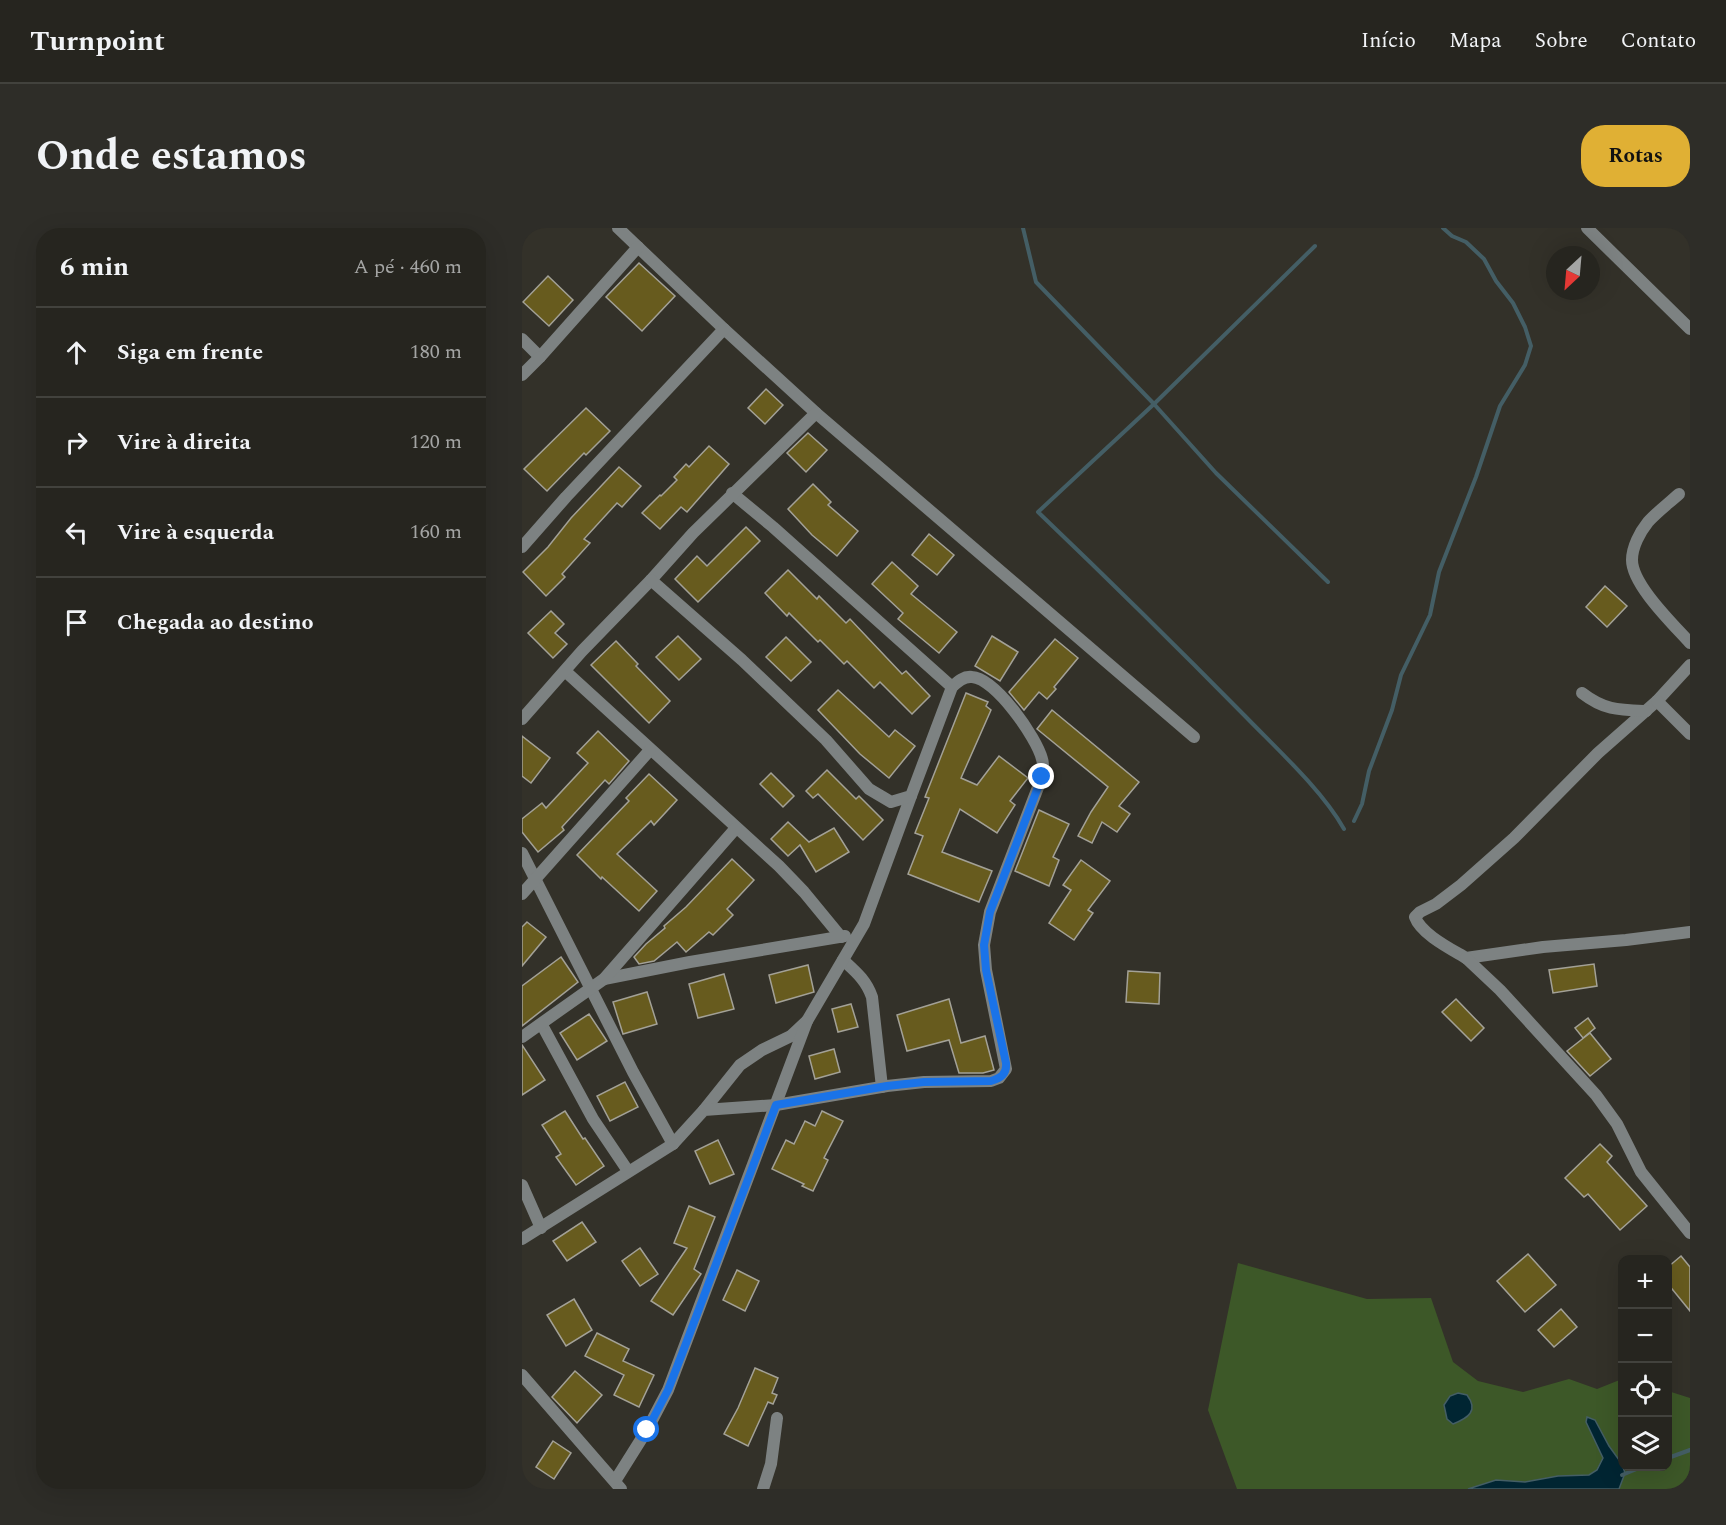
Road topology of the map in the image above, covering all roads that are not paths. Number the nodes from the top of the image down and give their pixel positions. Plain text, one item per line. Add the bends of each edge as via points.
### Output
1 (618, 228) edge
2 (1587, 228) edge
3 (638, 247) junction
4 (724, 329) junction
5 (1690, 329) edge
6 (522, 339) edge
7 (540, 357) junction
8 (522, 375) edge
9 (816, 413) junction
10 (732, 493) junction
11 (1679, 494) dead end
12 (522, 547) edge
13 (651, 580) junction
14 (1690, 643) edge
15 (1690, 665) edge
16 (566, 671) junction
17 (952, 687) junction
18 (1582, 693) dead end
19 (1657, 701) junction
20 (1646, 711) junction
21 (522, 719) edge
22 (1690, 734) edge
23 (1194, 737) dead end
24 (650, 750) junction
25 (911, 796) junction
26 (736, 828) junction
27 (522, 853) edge
28 (535, 878) junction
29 (522, 894) edge
30 (1690, 932) edge
31 (858, 934) junction
32 (841, 937) junction
33 (1466, 958) junction
34 (843, 960) junction
35 (604, 979) junction
36 (591, 988) junction
37 (807, 1021) junction
38 (542, 1025) junction
39 (522, 1037) edge
40 (882, 1086) junction
41 (776, 1105) junction
42 (704, 1110) junction
43 (673, 1144) junction
44 (628, 1172) junction
45 (522, 1185) edge
46 (541, 1228) junction
47 (1690, 1233) edge
48 (522, 1239) edge
49 (522, 1375) edge
50 (777, 1418) dead end
51 (618, 1485) edge
52 (763, 1489) edge

1 - 3 street
2 - 5 street
3 - 4 street
3 - 7 street
4 - 9 street
4 - 12 street
6 - 7 street
7 - 8 street
9 - 10 street
9 - 23 street
10 - 13 street
10 - 17 street
11 - 14 street via 1648,522 1635,543 1632,560 1636,575 1654,603
13 - 16 street
13 - 25 street via 742,660 869,789 891,802
15 - 19 street
16 - 21 street
16 - 24 street
17 - 25 street
17 - 40 street via 972,676 998,691 1037,745 1043,761 1042,777 990,912 984,945 1006,1069 991,1081
18 - 20 street via 1612,710
19 - 20 street
19 - 22 street
20 - 33 street via 1598,753 1514,838 1461,885 1416,915 1424,929
24 - 26 street
24 - 28 street
25 - 31 street
26 - 32 street via 798,886
26 - 35 street
27 - 28 street
28 - 29 street
28 - 36 street
30 - 33 street via 1543,946
31 - 32 street
31 - 34 street
32 - 35 street
33 - 47 street via 1596,1095 1617,1124 1641,1172
34 - 37 street
34 - 40 street via 862,977 872,997
35 - 36 street
36 - 38 street
36 - 43 street
37 - 41 street
37 - 42 street via 791,1036 740,1065
38 - 39 street
38 - 44 street via 593,1119
40 - 41 street
41 - 42 street
41 - 51 street via 668,1390
42 - 43 street
43 - 44 street
44 - 46 street
45 - 46 street
46 - 48 street
49 - 51 street
50 - 52 street via 771,1464

